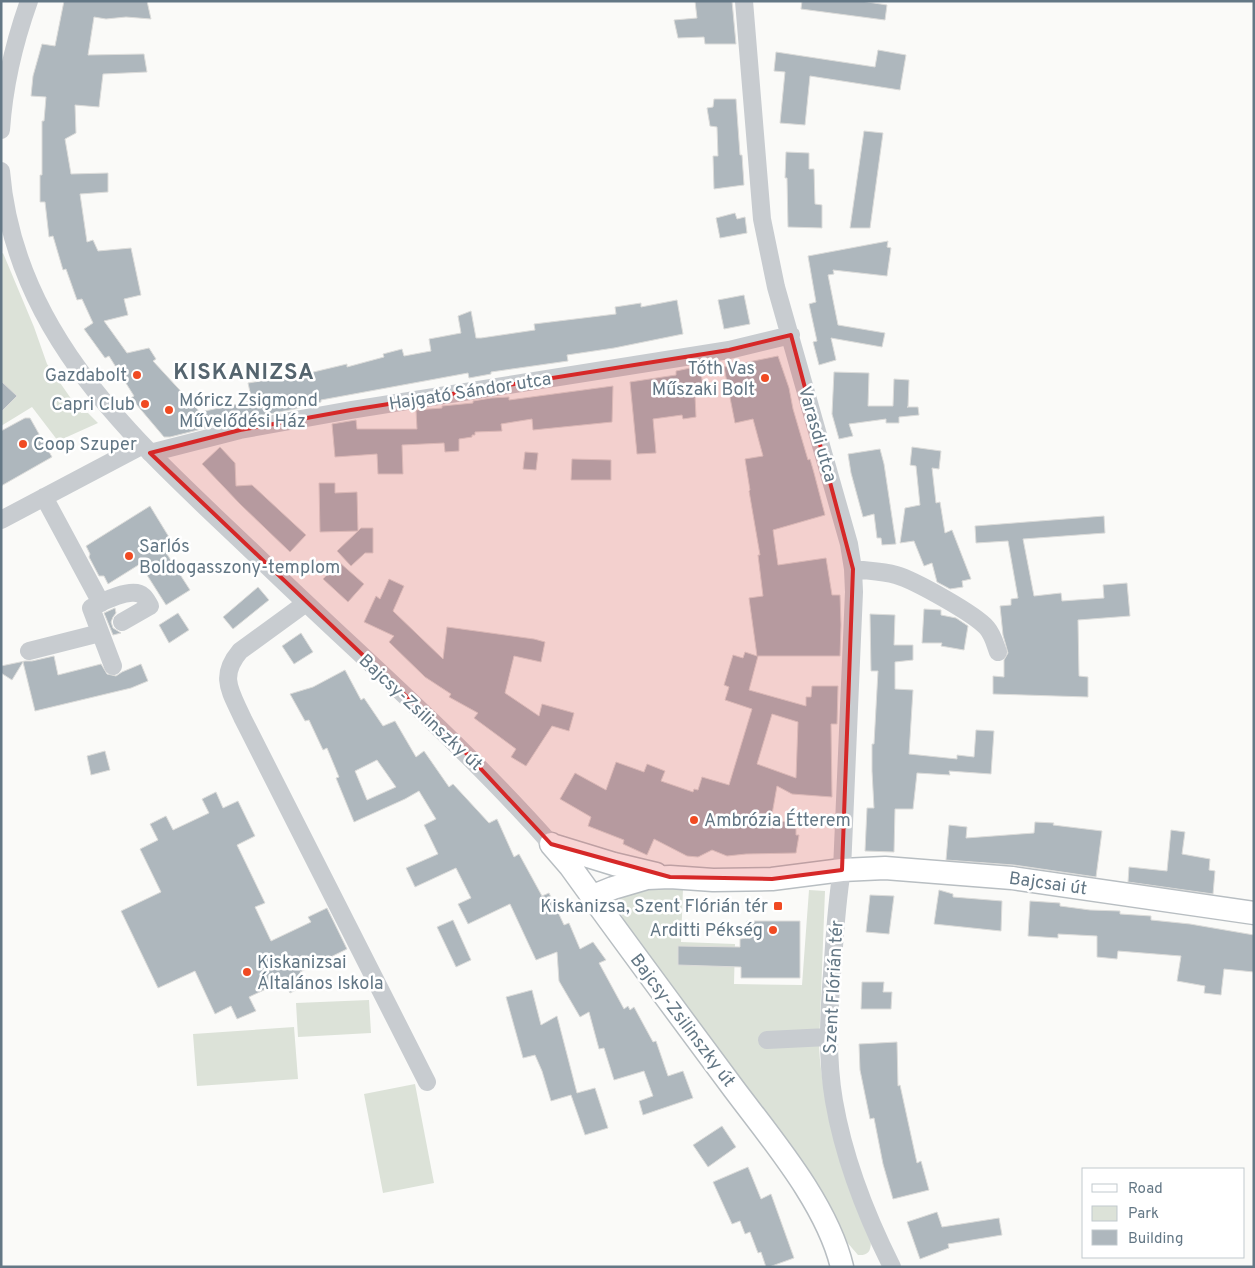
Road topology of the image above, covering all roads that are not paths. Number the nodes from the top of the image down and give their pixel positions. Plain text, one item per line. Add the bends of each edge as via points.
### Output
1 (29, 1) edge
2 (744, 1) edge
3 (1, 130) edge
4 (1, 171) edge
5 (6, 237) edge
6 (791, 335) junction
7 (146, 449) junction
8 (44, 498) junction
9 (1, 520) edge
10 (853, 569) junction
11 (101, 603) junction
12 (306, 603) junction
13 (122, 622) dead end
14 (100, 633) junction
15 (29, 650) dead end
16 (998, 652) dead end
17 (113, 666) dead end
18 (552, 844) junction
19 (842, 870) junction
20 (670, 877) junction
21 (593, 898) junction
22 (1254, 913) edge
23 (828, 1037) junction
24 (767, 1040) dead end
25 (427, 1082) dead end
26 (842, 1267) edge
27 (892, 1267) edge

1 - 3 street via 10,63
2 - 6 street, Varasdi utca via 762,219 776,287
4 - 5 street, Bajcsy-Zsilinszky út
5 - 7 street, Bajcsy-Zsilinszky út via 59,340 98,397
6 - 7 street, Hajgató Sándor utca via 729,350 332,413
6 - 10 street, Varasdi utca via 849,544
7 - 8 street, Hajgató Sándor utca
7 - 12 street, Bajcsy-Zsilinszky út
8 - 9 street, Hajgató Sándor utca
8 - 11 street
10 - 16 street via 896,574 919,585 975,618 994,639
10 - 19 street, Varasdi utca
11 - 13 street via 129,593 137,592 143,596 150,606
11 - 14 street via 91,608
12 - 18 street, Bajcsy-Zsilinszky út via 467,754
12 - 25 street via 240,651 228,672 229,686
14 - 15 street
14 - 17 street
18 - 20 main road via 614,864
18 - 21 main road, Bajcsy-Zsilinszky út
19 - 20 main road via 772,879
19 - 22 main road, Bajcsai út via 893,869 1012,878
19 - 23 street, Szent Flórián tér
20 - 21 main road via 632,882
21 - 26 main road, Bajcsy-Zsilinszky út via 786,1159 823,1218
23 - 24 street
23 - 27 street, Szent Flórián tér via 834,1102 852,1172

